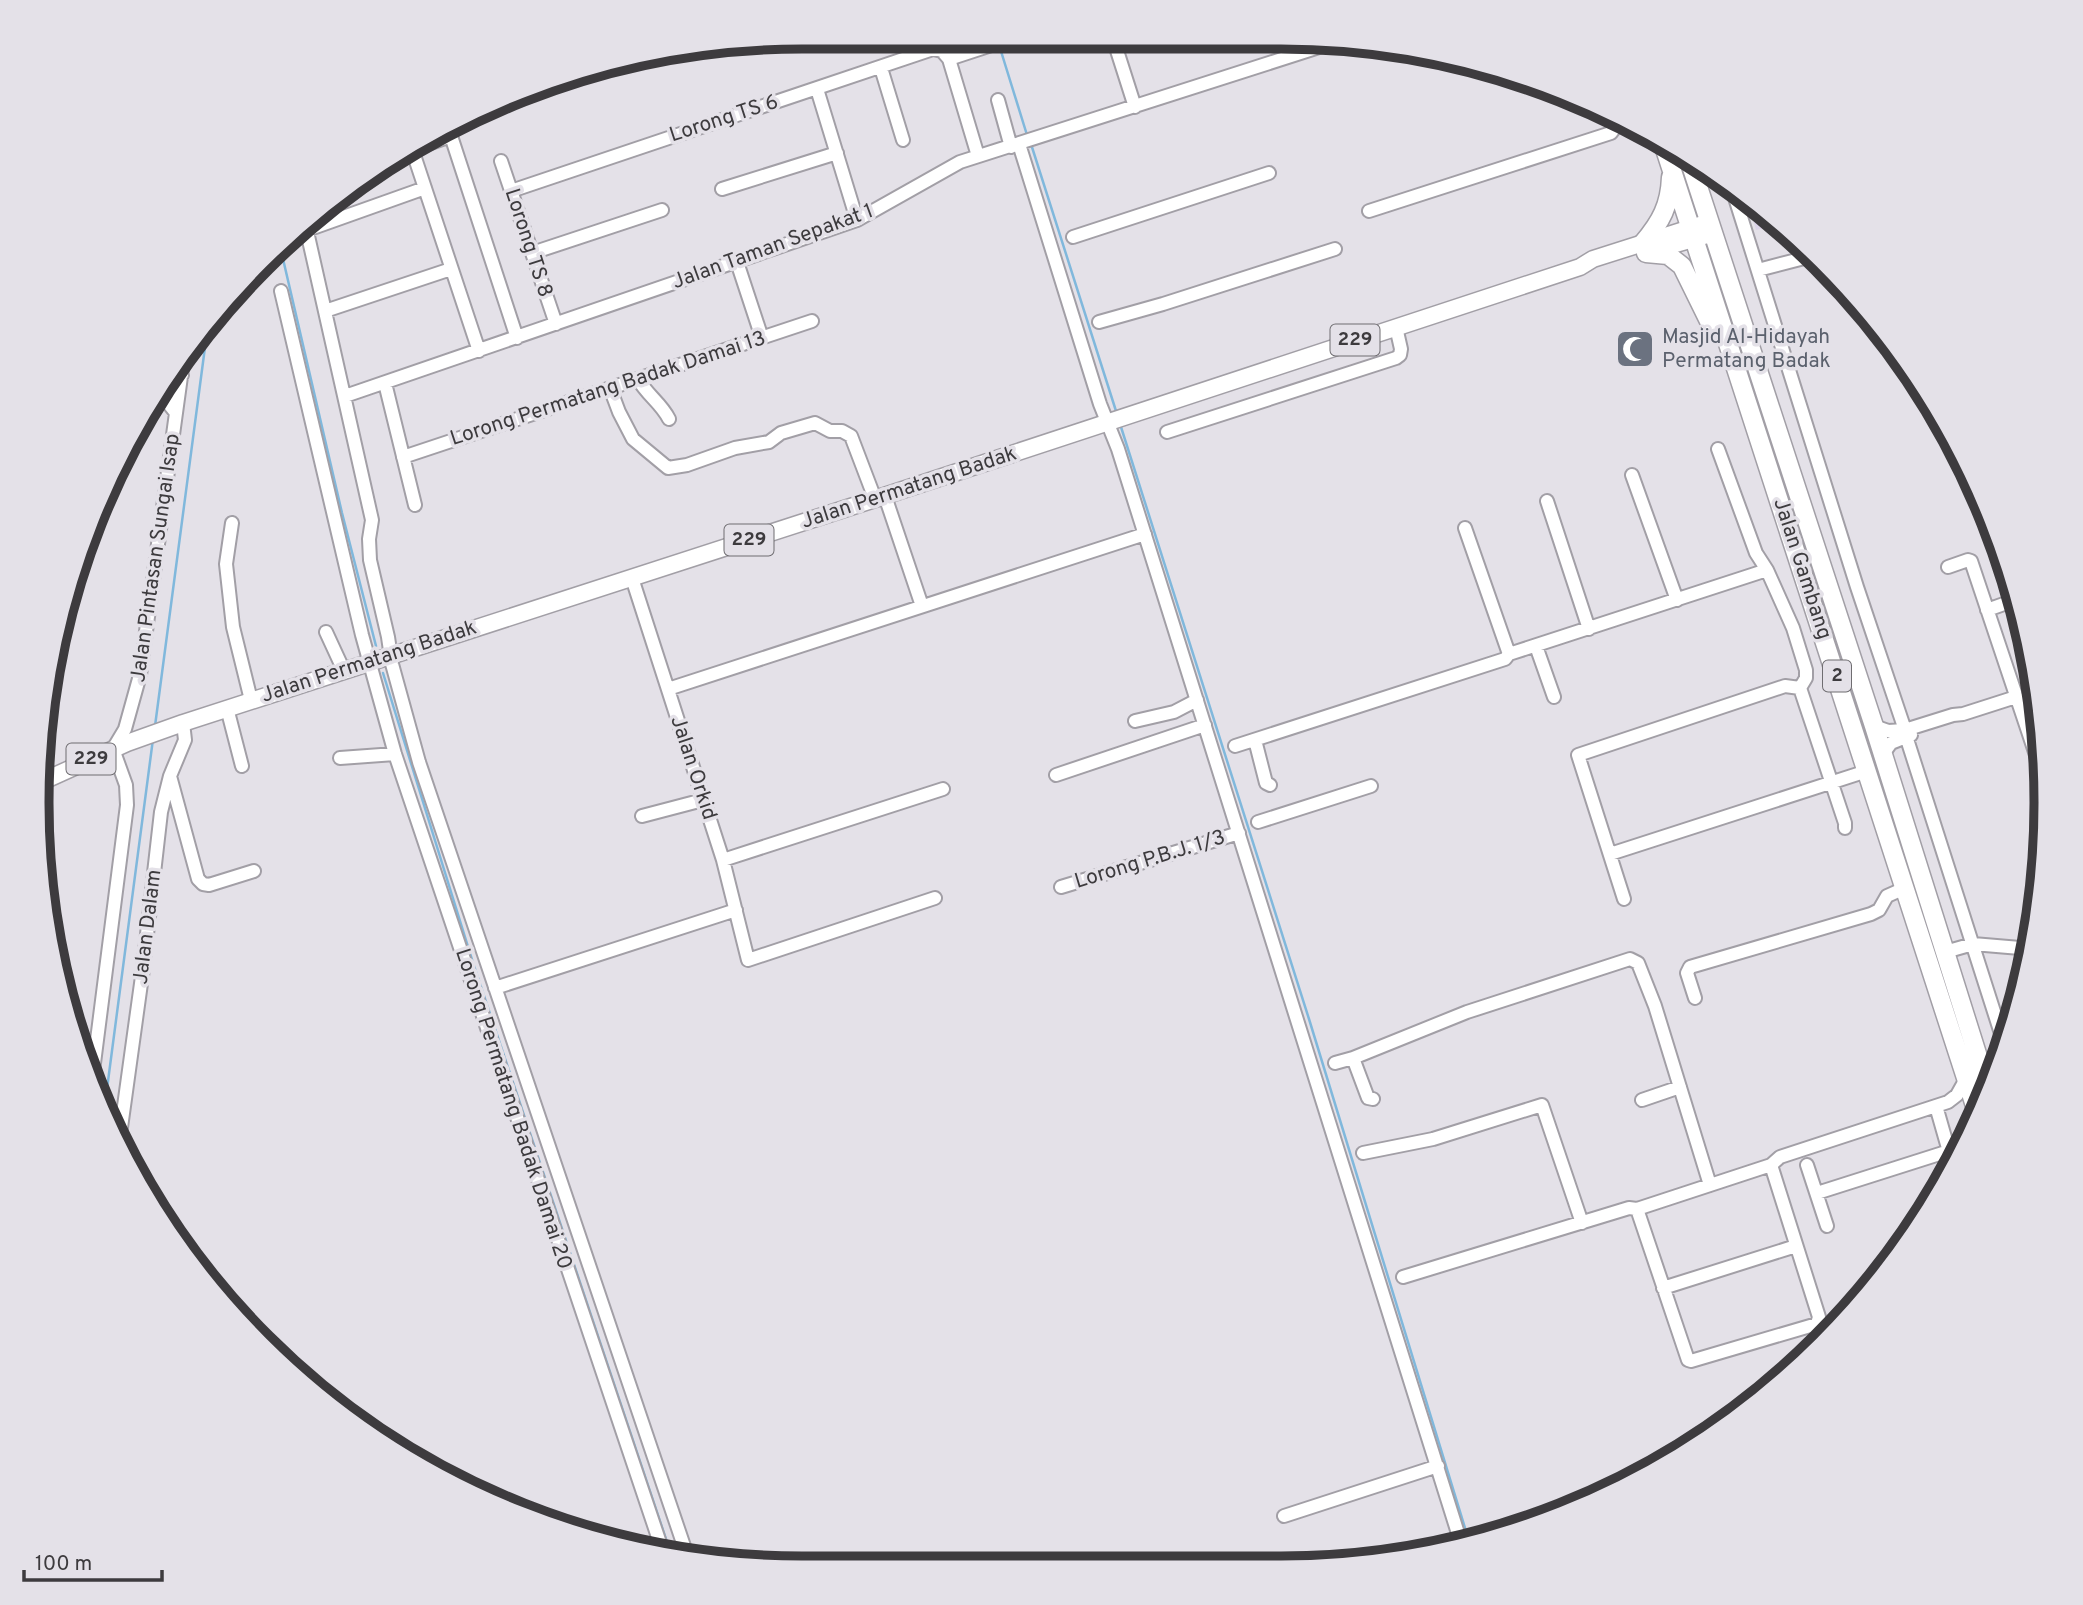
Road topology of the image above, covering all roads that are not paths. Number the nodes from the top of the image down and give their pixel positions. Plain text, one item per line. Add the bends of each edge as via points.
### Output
1 (980, 49) edge
2 (1117, 49) edge
3 (1310, 50) edge
4 (949, 59) junction
5 (881, 68) junction
6 (817, 89) junction
7 (998, 100) dead end
8 (1135, 107) junction
9 (1613, 127) edge
10 (451, 137) edge
11 (903, 140) dead end
12 (1018, 144) junction
13 (837, 153) junction
14 (978, 156) junction
15 (1668, 156) edge
16 (411, 159) edge
17 (501, 161) dead end
18 (1672, 170) junction
19 (1269, 173) dead end
20 (1693, 173) edge
21 (425, 188) junction
22 (722, 190) dead end
23 (511, 191) junction
24 (1737, 203) edge
25 (662, 210) dead end
26 (1369, 211) dead end
27 (857, 220) junction
28 (323, 222) edge
29 (1711, 227) junction
30 (1692, 233) junction
31 (308, 235) edge
32 (1073, 237) dead end
33 (1645, 248) junction
34 (1335, 249) dead end
35 (532, 253) junction
36 (1801, 259) edge
37 (737, 262) junction
38 (451, 268) junction
39 (1758, 270) junction
40 (281, 291) dead end
41 (325, 312) junction
42 (812, 321) dead end
43 (1098, 322) dead end
44 (556, 324) junction
45 (1396, 327) junction
46 (517, 338) junction
47 (762, 338) junction
48 (479, 351) junction
49 (182, 376) edge
50 (638, 379) junction
51 (385, 383) junction
52 (610, 388) junction
53 (345, 396) junction
54 (166, 400) edge
55 (1747, 402) junction
56 (176, 413) junction
57 (669, 419) dead end
58 (1107, 422) junction
59 (1167, 432) dead end
60 (1718, 449) dead end
61 (404, 457) junction
62 (1632, 475) dead end
63 (880, 497) junction
64 (1547, 501) dead end
65 (415, 505) dead end
66 (232, 523) dead end
67 (1465, 528) dead end
68 (1145, 534) junction
69 (1948, 567) dead end
70 (1767, 570) junction
71 (632, 578) junction
72 (1677, 600) junction
73 (2007, 603) edge
74 (922, 606) junction
75 (1987, 610) junction
76 (1589, 629) junction
77 (326, 632) dead end
78 (1825, 639) junction
79 (1536, 646) junction
80 (1799, 646) junction
81 (1509, 654) junction
82 (390, 656) junction
83 (369, 663) junction
84 (344, 671) junction
85 (1800, 688) junction
86 (668, 689) junction
87 (1554, 697) dead end
88 (2016, 697) junction
89 (251, 700) junction
90 (1197, 700) junction
91 (227, 708) junction
92 (1135, 721) dead end
93 (178, 725) junction
94 (1205, 725) junction
95 (1874, 726) junction
96 (1905, 733) junction
97 (1255, 740) junction
98 (2031, 741) edge
99 (1235, 746) dead end
100 (113, 749) junction
101 (395, 754) junction
102 (1882, 754) junction
103 (340, 758) dead end
104 (242, 766) dead end
105 (1867, 771) junction
106 (1056, 775) dead end
107 (170, 776) junction
108 (50, 778) edge
109 (1830, 783) junction
110 (1270, 785) dead end
111 (1371, 786) dead end
112 (943, 789) dead end
113 (703, 800) junction
114 (642, 816) dead end
115 (1258, 821) dead end
116 (1845, 828) dead end
117 (1239, 833) junction
118 (1610, 854) junction
119 (723, 860) junction
120 (254, 872) dead end
121 (1061, 887) dead end
122 (1905, 888) junction
123 (935, 898) dead end
124 (1624, 899) dead end
125 (736, 910) junction
126 (1973, 944) junction
127 (2020, 948) edge
128 (1945, 952) junction
129 (495, 988) junction
130 (1695, 998) dead end
131 (1999, 1028) edge
132 (1353, 1058) junction
133 (94, 1060) edge
134 (1335, 1063) dead end
135 (1983, 1074) edge
136 (1966, 1079) junction
137 (1680, 1087) junction
138 (1373, 1099) dead end
139 (1642, 1100) dead end
140 (1973, 1100) edge
141 (1942, 1104) junction
142 (1970, 1107) edge
143 (122, 1124) edge
144 (1950, 1148) edge
145 (1363, 1153) dead end
146 (1944, 1158) edge
147 (1771, 1165) junction
148 (1807, 1165) dead end
149 (1710, 1185) junction
150 (1817, 1193) junction
151 (1637, 1209) junction
152 (1582, 1223) junction
153 (1827, 1226) dead end
154 (1796, 1246) junction
155 (1403, 1277) dead end
156 (1663, 1289) junction
157 (1438, 1466) junction
158 (1284, 1516) dead end
159 (1458, 1534) edge
160 (660, 1543) edge
161 (684, 1547) edge

1 - 4 street
2 - 8 street
3 - 8 street
4 - 5 street, Lorong TS 6 via 938,49
4 - 14 street
5 - 6 street, Lorong TS 6
5 - 11 street
6 - 13 street
6 - 23 street, Lorong TS 6
7 - 12 street
8 - 12 street, Jalan Taman Sepakat 1
9 - 26 street via 1611,133
10 - 46 street
12 - 14 street, Jalan Taman Sepakat 1
12 - 58 street
13 - 22 street
13 - 27 street
14 - 27 street, Jalan Taman Sepakat 1 via 944,170
15 - 18 highway, Jalan Gambang / 2
16 - 21 street
17 - 23 street, Lorong TS 8
18 - 30 highway, Jalan Gambang / 2
18 - 33 highway via 1666,211
19 - 32 street
20 - 29 highway, Jalan Gambang / 2
21 - 28 street
21 - 38 street
23 - 35 street, Lorong TS 8
24 - 39 street
25 - 35 street
27 - 37 street, Jalan Taman Sepakat 1
29 - 30 main road, Jalan Permatang Badak / 229
29 - 95 highway, Jalan Gambang / 2
30 - 33 main road, Jalan Permatang Badak / 229
30 - 55 highway, Jalan Gambang / 2
31 - 41 street
33 - 45 main road, Jalan Permatang Badak / 229 via 1593,259
33 - 55 highway via 1675,258 1688,274
34 - 43 street
35 - 44 street, Lorong TS 8
36 - 39 street
37 - 44 street, Jalan Taman Sepakat 1
37 - 47 street
38 - 41 street
38 - 48 street
39 - 96 street
40 - 83 street, Lorong Permatang Badak Damai 20
41 - 53 street
42 - 47 street, Lorong Permatang Badak Damai 13
44 - 46 street
45 - 58 main road, Jalan Permatang Badak / 229
45 - 59 street via 1401,349 1396,358
46 - 48 street
47 - 50 street, Lorong Permatang Badak Damai 13
48 - 51 street
49 - 56 street, Jalan Pintasan Sungai Isap
50 - 52 street, Lorong Permatang Badak Damai 13
50 - 57 street
51 - 53 street
51 - 61 street
52 - 61 street, Lorong Permatang Badak Damai 13
52 - 63 street via 633,439 667,468 769,442 780,433 815,423 851,436
53 - 82 street via 372,520 370,560
54 - 56 street
55 - 78 highway, Jalan Gambang / 2
56 - 100 street, Jalan Pintasan Sungai Isap via 140,675 128,722
58 - 63 main road, Jalan Permatang Badak / 229
58 - 68 street
60 - 70 street via 1756,553
61 - 65 street
62 - 72 street
63 - 71 main road, Jalan Permatang Badak / 229
63 - 74 street
64 - 76 street
66 - 89 street via 226,564 233,626
67 - 81 street
68 - 74 street
68 - 90 street
69 - 75 street via 1971,561
70 - 72 street
70 - 80 street
71 - 82 main road, Jalan Permatang Badak / 229
71 - 86 street, Jalan Orkid
72 - 76 street
73 - 75 street
74 - 86 street
75 - 88 street
76 - 79 street
77 - 84 street
78 - 80 street
78 - 105 highway, Jalan Gambang / 2
79 - 81 street
79 - 87 street
80 - 85 street via 1807,670
81 - 97 street
82 - 83 main road, Jalan Permatang Badak / 229
82 - 129 street via 419,762
83 - 84 main road, Jalan Permatang Badak / 229
83 - 101 street, Lorong Permatang Badak Damai 20
84 - 89 main road, Jalan Permatang Badak / 229
85 - 109 street
85 - 118 street via 1785,686 1578,755
86 - 113 street, Jalan Orkid
88 - 96 street
88 - 98 street
89 - 91 main road, Jalan Permatang Badak / 229
90 - 92 street via 1174,712
90 - 94 street
91 - 93 main road, Jalan Permatang Badak / 229
91 - 104 street
93 - 100 main road, Jalan Permatang Badak / 229
93 - 107 street, Jalan Dalam via 185,740
94 - 106 street
94 - 117 street
95 - 96 street
95 - 102 highway, Jalan Gambang / 2
96 - 102 street
96 - 126 street
97 - 99 street
97 - 110 street
100 - 108 main road, Jalan Permatang Badak / 229
100 - 133 street via 126,785 127,805
101 - 103 street
101 - 160 street, Lorong Permatang Badak Damai 20
102 - 128 highway, Jalan Gambang / 2
105 - 109 street
105 - 122 highway, Jalan Gambang / 2
107 - 120 street via 198,879 209,885
107 - 143 street, Jalan Dalam via 161,811
109 - 116 street
109 - 118 street
111 - 115 street
112 - 119 street
113 - 114 street
113 - 119 street, Jalan Orkid
117 - 121 street, Lorong P.B.J. 1/3
117 - 157 street
118 - 124 street
119 - 125 street, Jalan Orkid
122 - 130 street via 1887,896 1871,914 1690,967 1687,973
122 - 136 highway, Jalan Gambang / 2
123 - 125 street, Jalan Orkid via 748,960
125 - 129 street
126 - 127 street
126 - 128 street
126 - 131 street
128 - 135 highway, Jalan Gambang / 2
129 - 161 street
132 - 134 street
132 - 137 street via 1467,1012 1630,959 1638,963 1651,996
132 - 138 street via 1368,1098
136 - 140 highway, Jalan Gambang / 2
136 - 141 street
137 - 139 street
137 - 149 street
141 - 142 street
141 - 144 street
141 - 147 street via 1780,1157
145 - 152 street via 1433,1139 1542,1105
146 - 150 street
147 - 149 street
147 - 154 street
148 - 150 street
149 - 151 street
150 - 153 street
151 - 152 street
151 - 156 street
152 - 155 street
154 - 156 street
154 - 156 street via 1818,1324 1691,1361 1685,1357
157 - 158 street
157 - 159 street

